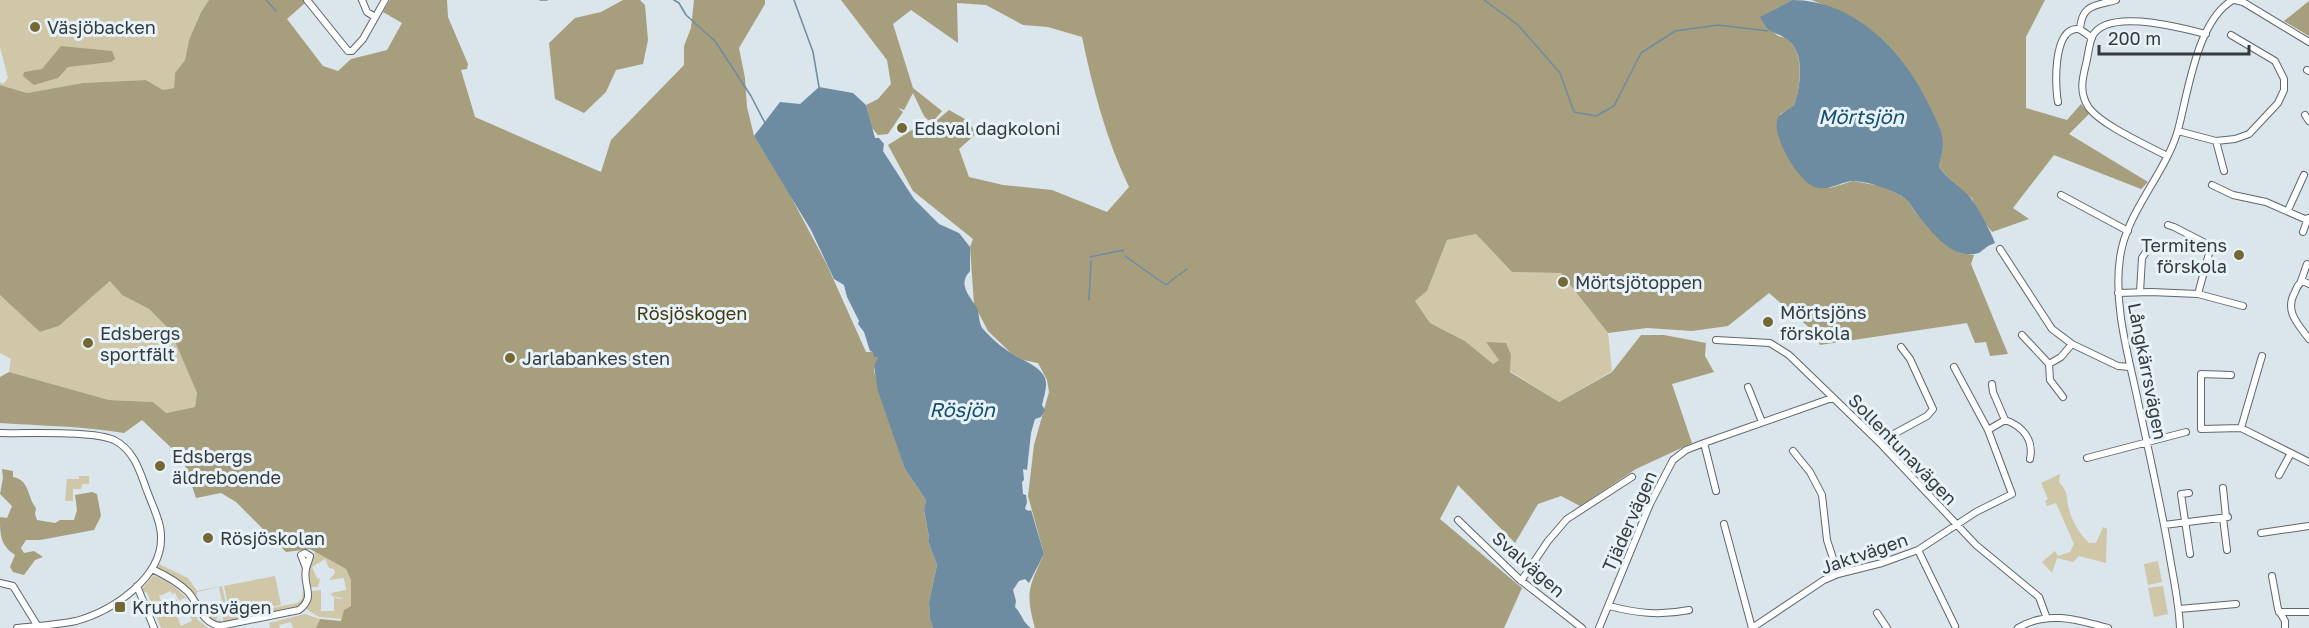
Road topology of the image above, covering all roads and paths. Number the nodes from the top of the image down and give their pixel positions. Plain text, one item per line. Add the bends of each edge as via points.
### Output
1 (307, 0) edge
2 (362, 0) edge
3 (385, 0) edge
4 (2116, 0) edge
5 (2234, 0) edge
6 (375, 17) junction
7 (2080, 29) junction
8 (2205, 34) junction
9 (2231, 35) dead end
10 (2092, 38) junction
11 (2309, 42) edge
12 (2058, 102) dead end
13 (2178, 131) junction
14 (2216, 141) junction
15 (2167, 156) junction
16 (2224, 171) dead end
17 (2304, 175) dead end
18 (2212, 185) dead end
19 (2061, 195) dead end
20 (2288, 210) junction
21 (2308, 219) edge
22 (2168, 225) dead end
23 (2128, 231) junction
24 (2303, 232) dead end
25 (2000, 249) dead end
26 (2148, 249) dead end
27 (2307, 264) dead end
28 (2301, 281) junction
29 (2309, 284) edge
30 (2140, 292) junction
31 (2118, 293) junction
32 (2198, 294) junction
33 (2242, 306) dead end
34 (2022, 335) dead end
35 (2309, 339) edge
36 (1716, 340) dead end
37 (2072, 344) junction
38 (1901, 347) dead end
39 (2262, 356) dead end
40 (2049, 364) junction
41 (1954, 367) dead end
42 (2130, 367) junction
43 (2231, 375) dead end
44 (1992, 384) dead end
45 (1748, 387) dead end
46 (2063, 397) dead end
47 (1832, 398) junction
48 (2005, 420) junction
49 (1762, 422) junction
50 (2241, 428) junction
51 (1988, 429) junction
52 (2186, 432) dead end
53 (0, 433) edge
54 (1879, 442) junction
55 (2146, 442) junction
56 (1704, 443) junction
57 (1793, 451) dead end
58 (2291, 453) junction
59 (2087, 458) dead end
60 (2030, 459) dead end
61 (2309, 462) edge
62 (2279, 475) dead end
63 (1632, 477) dead end
64 (2223, 488) dead end
65 (1716, 491) dead end
66 (2189, 493) dead end
67 (2226, 517) junction
68 (1458, 520) dead end
69 (2185, 523) junction
70 (1724, 524) dead end
71 (1956, 525) junction
72 (2164, 525) junction
73 (2309, 526) edge
74 (2261, 533) dead end
75 (1918, 550) junction
76 (2227, 550) dead end
77 (2190, 554) dead end
78 (152, 568) junction
79 (306, 568) dead end
80 (1838, 574) junction
81 (2272, 576) dead end
82 (1521, 581) junction
83 (0, 583) edge
84 (137, 586) junction
85 (2236, 604) dead end
86 (1608, 606) junction
87 (2179, 609) junction
88 (1689, 610) dead end
89 (2279, 612) junction
90 (2309, 612) edge
91 (1877, 613) dead end
92 (2046, 616) junction
93 (73, 623) edge
94 (37, 626) junction
95 (1956, 626) dead end
96 (17, 628) edge
97 (79, 628) edge
98 (154, 628) edge
99 (1582, 628) edge
100 (1599, 628) edge
101 (1752, 628) edge
102 (1887, 628) edge
103 (2018, 628) edge
104 (2108, 628) edge
105 (2180, 628) edge
106 (2285, 628) edge

1 - 6 street via 348,51 363,39
2 - 6 street via 367,12
3 - 6 street
4 - 7 street via 2086,10
5 - 8 street, Långkärrsvägen via 2225,4
5 - 11 street
7 - 10 street
7 - 12 street via 2067,33 2060,48
8 - 10 street via 2142,21 2102,27
8 - 13 street, Långkärrsvägen
9 - 14 street via 2275,61 2284,79 2284,90 2278,103 2249,134
10 - 15 street via 2081,86 2090,109
13 - 14 street
13 - 15 street, Långkärrsvägen
14 - 16 street
15 - 23 street, Långkärrsvägen
17 - 20 street
18 - 20 street
19 - 23 street
20 - 21 street
21 - 24 street
22 - 32 street via 2211,246
23 - 31 street, Långkärrsvägen via 2120,256
25 - 37 street via 2052,329
26 - 30 street via 2142,258
27 - 28 street
28 - 29 street
28 - 35 street via 2290,302 2291,313
30 - 31 street
30 - 32 street
31 - 42 street, Långkärrsvägen
32 - 33 street
34 - 40 street
36 - 47 street, Sollentunavägen via 1770,343 1789,355
37 - 40 street
37 - 42 street via 2118,366
38 - 54 street via 1933,409
39 - 50 street
40 - 46 street via 2050,380
41 - 51 street
42 - 55 street, Långkärrsvägen
43 - 50 street via 2201,374 2200,429
44 - 48 street
45 - 49 street
47 - 49 street, Tjädervägen
47 - 54 street, Sollentunavägen
48 - 51 street
48 - 60 street via 2024,430 2030,444
49 - 56 street, Tjädervägen
50 - 58 street
51 - 71 street, Jaktvägen via 2012,494
52 - 55 street
53 - 78 street via 99,435 115,440 129,452 141,472 161,536 160,551
54 - 71 street, Sollentunavägen
55 - 59 street
55 - 72 street, Långkärrsvägen
56 - 65 street
56 - 86 street, Tjädervägen via 1673,460 1650,504
57 - 80 street via 1822,495 1827,540
58 - 61 street
58 - 62 street
63 - 82 street via 1567,519
64 - 67 street
66 - 69 street via 2181,494
67 - 69 street
67 - 76 street
68 - 82 street, Svalvägen
69 - 72 street
69 - 77 street
70 - 101 street
71 - 75 street, Jaktvägen
71 - 92 street, Sollentunavägen via 2039,597
72 - 87 street, Långkärrsvägen
73 - 74 street
75 - 80 street, Jaktvägen
75 - 95 street
78 - 79 street via 177,582 195,601 203,618 220,626 299,610 309,594
78 - 84 street
80 - 101 street, Jaktvägen
81 - 89 street
82 - 99 street, Svalvägen
83 - 94 street via 13,586
84 - 93 street via 111,606
84 - 98 street
85 - 87 street
86 - 88 street via 1638,614
86 - 100 street, Tjädervägen
87 - 105 street, Långkärrsvägen
89 - 90 street
89 - 106 street
91 - 102 street
92 - 103 street
92 - 104 street
93 - 94 street
93 - 97 street
94 - 96 street

